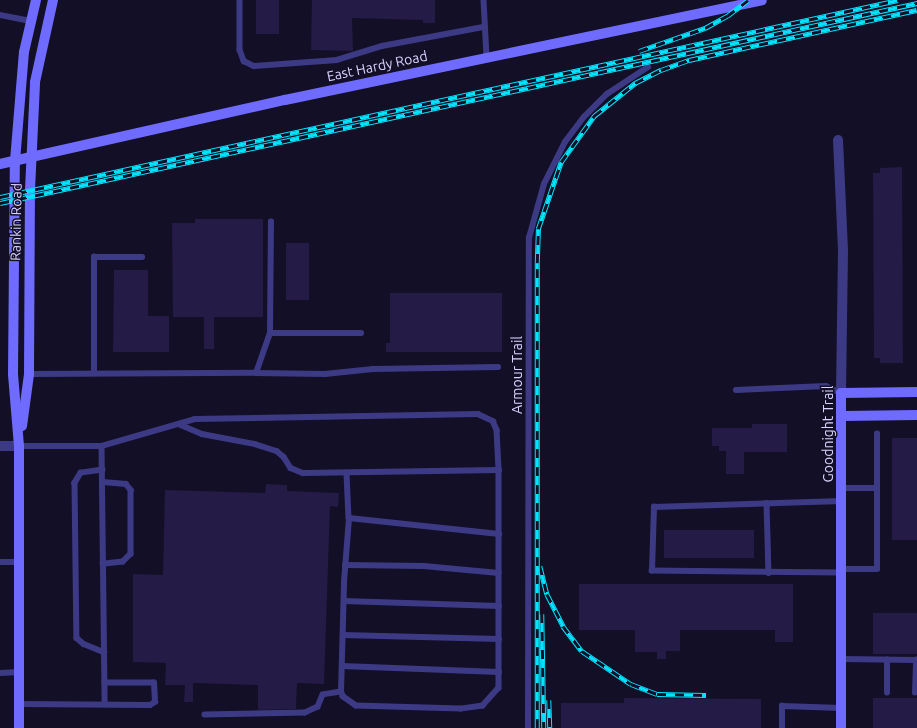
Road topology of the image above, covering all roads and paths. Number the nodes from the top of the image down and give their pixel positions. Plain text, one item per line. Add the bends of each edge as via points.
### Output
1 (36, 0) edge
2 (53, 0) edge
3 (240, 0) edge
4 (484, 0) edge
5 (762, 0) edge
6 (730, 4) edge
7 (0, 15) edge
8 (30, 21) junction
9 (484, 27) junction
10 (487, 57) junction
11 (648, 67) dead end
12 (838, 140) dead end
13 (32, 157) junction
14 (15, 161) junction
15 (0, 164) edge
16 (271, 222) dead end
17 (142, 257) dead end
18 (270, 333) junction
19 (361, 333) dead end
20 (498, 367) dead end
21 (94, 373) junction
22 (256, 373) junction
23 (29, 374) junction
24 (736, 390) dead end
25 (917, 392) edge
26 (842, 393) junction
27 (917, 415) edge
28 (842, 416) junction
29 (181, 425) junction
30 (877, 434) dead end
31 (0, 446) edge
32 (19, 446) junction
33 (102, 446) junction
34 (102, 470) junction
35 (499, 470) junction
36 (347, 474) junction
37 (103, 482) junction
38 (842, 488) junction
39 (877, 488) junction
40 (842, 501) junction
41 (767, 503) junction
42 (349, 518) junction
43 (498, 534) junction
44 (0, 562) edge
45 (20, 562) junction
46 (103, 564) junction
47 (345, 565) junction
48 (841, 571) junction
49 (499, 573) junction
50 (769, 573) junction
51 (344, 601) junction
52 (499, 606) junction
53 (343, 635) junction
54 (499, 639) junction
55 (104, 652) junction
56 (841, 659) junction
57 (887, 660) junction
58 (916, 660) edge
59 (342, 666) junction
60 (20, 672) junction
61 (499, 672) junction
62 (0, 673) edge
63 (104, 683) junction
64 (341, 692) junction
65 (886, 693) dead end
66 (916, 693) dead end
67 (19, 704) junction
68 (105, 704) junction
69 (841, 708) junction
70 (205, 715) dead end
71 (19, 728) edge
72 (528, 728) edge
73 (782, 728) edge
74 (841, 728) edge

1 - 8 main road, Rankin Road
2 - 13 main road, Rankin Road via 35,82
3 - 9 lane via 240,50 244,61 254,66 337,60 382,46
4 - 9 lane
5 - 6 main road, East Hardy Road
6 - 10 main road, East Hardy Road
7 - 8 lane
8 - 14 main road, Rankin Road via 19,94
9 - 10 lane
10 - 13 main road, East Hardy Road
11 - 72 lane, Armour Trail via 607,94 574,129 547,176 531,226
12 - 26 street, Goodnight Trail via 843,250
13 - 14 main road, East Hardy Road
13 - 23 main road, Rankin Road
14 - 15 main road, East Hardy Road
14 - 32 main road, Rankin Road via 13,374
16 - 18 lane
17 - 21 lane via 94,257
18 - 19 lane
18 - 22 lane
20 - 22 lane via 373,369 325,374
21 - 22 lane
21 - 23 lane
23 - 32 main road, Rankin Road
24 - 26 lane via 826,386
25 - 26 main road
26 - 28 main road, Goodnight Trail
27 - 28 main road
28 - 38 main road, Goodnight Trail
29 - 33 lane
29 - 35 lane via 195,419 478,414 493,421 497,430
29 - 36 lane via 202,434 256,444 277,451 296,471
30 - 39 lane
31 - 32 street
32 - 33 lane
32 - 45 main road, Rankin Road
33 - 34 lane
34 - 37 lane
34 - 55 lane via 81,473 75,483 77,638 84,644
35 - 36 lane
35 - 43 lane
36 - 42 lane
37 - 46 lane
37 - 46 lane via 126,484 130,487 131,554 123,562
38 - 39 lane
38 - 40 main road, Goodnight Trail
39 - 48 lane via 877,569
40 - 41 lane
40 - 48 main road, Goodnight Trail
41 - 50 lane
41 - 50 lane via 654,507 652,571
42 - 43 lane
42 - 47 lane
43 - 49 lane
44 - 45 lane
45 - 60 main road, Rankin Road
46 - 55 lane
47 - 49 lane via 424,566
47 - 51 lane
48 - 50 lane
48 - 56 main road, Goodnight Trail
49 - 52 lane
51 - 52 lane
51 - 53 lane
52 - 54 lane
53 - 54 lane
53 - 59 lane
54 - 61 lane
55 - 63 lane
56 - 57 lane
56 - 69 main road, Goodnight Trail
57 - 58 lane
57 - 65 lane
58 - 66 lane
59 - 61 lane
59 - 64 lane
60 - 62 lane
60 - 67 main road, Rankin Road
61 - 64 lane via 499,688 483,706 430,709 356,706 343,697
63 - 68 lane
63 - 68 lane via 150,681 156,685 153,704
64 - 70 lane via 323,695 318,707 305,713
67 - 68 lane
67 - 71 main road, Rankin Road
69 - 73 lane via 782,706
69 - 74 main road, Goodnight Trail

